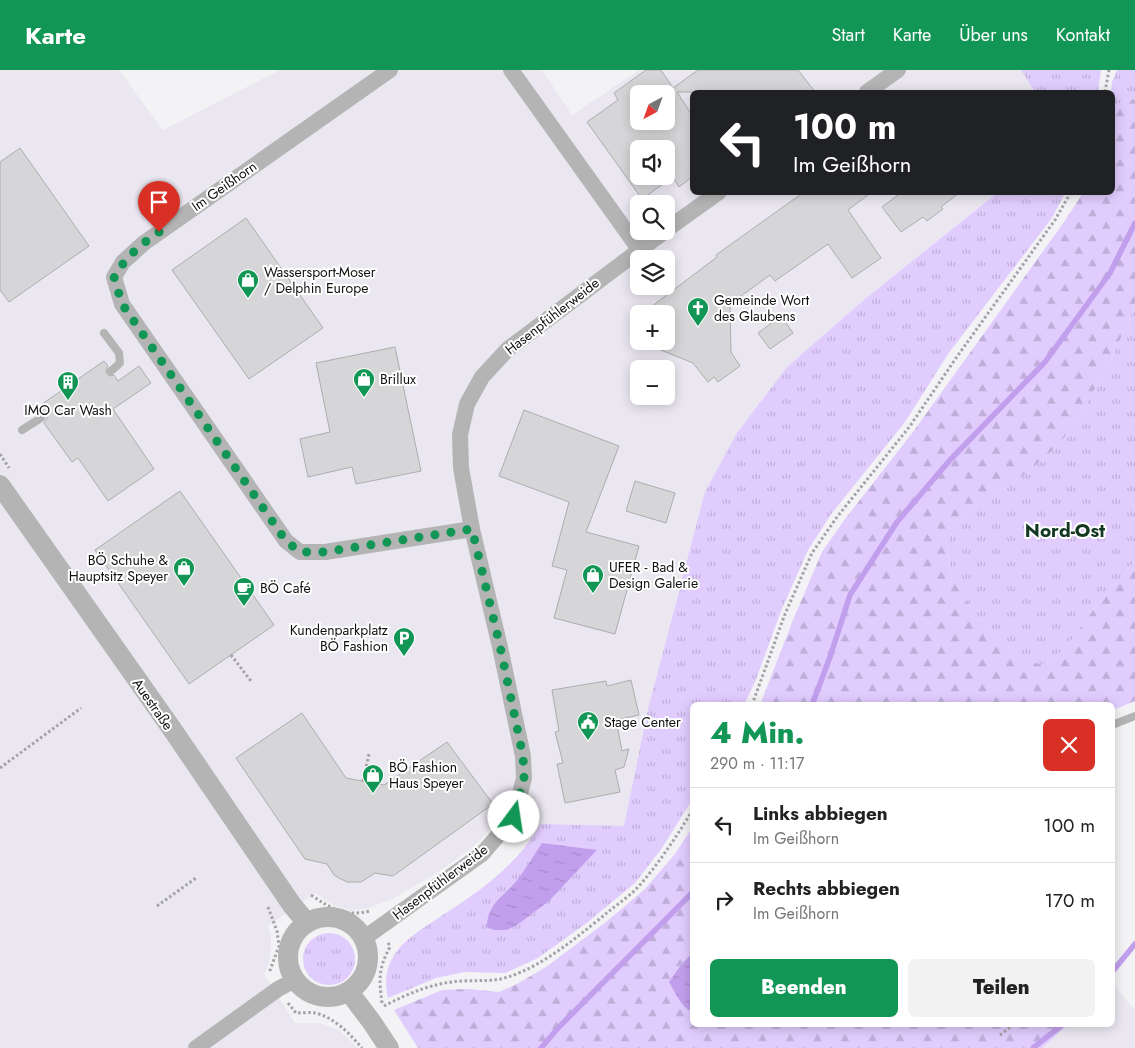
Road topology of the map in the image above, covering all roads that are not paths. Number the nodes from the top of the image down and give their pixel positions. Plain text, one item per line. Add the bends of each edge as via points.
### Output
1 (390, 70) edge
2 (511, 70) edge
3 (898, 70) edge
4 (870, 90) edge
5 (715, 195) edge
6 (675, 224) edge
7 (653, 240) edge
8 (639, 250) joint
9 (630, 257) edge
10 (104, 333) dead end
11 (111, 371) dead end
12 (41, 418) dead end
13 (22, 430) dead end
14 (0, 485) edge
15 (472, 529) junction
16 (1135, 716) edge
17 (1115, 724) edge
18 (306, 923) junction
19 (364, 939) junction
20 (295, 980) junction
21 (349, 992) junction
22 (196, 1048) edge
23 (389, 1048) edge

1 - 15 street, Im Geißhorn via 144,243 123,262 114,277 122,304 286,541 300,552 325,552
2 - 8 street
3 - 4 street
5 - 6 street, Hasenpfühlerweide
7 - 8 street, Hasenpfühlerweide
9 - 15 street, Hasenpfühlerweide via 508,349 482,377 467,404 460,435 461,468
10 - 11 lane via 119,353 120,363
12 - 13 lane
14 - 18 street, Auestraße
15 - 19 street, Hasenpfühlerweide via 523,756 524,778 514,817 482,854
16 - 17 lane
18 - 19 street via 330,917 345,921
18 - 20 street via 295,934 289,947 290,971
19 - 21 street via 368,959 366,972
20 - 21 street via 312,994 324,997
20 - 22 street
21 - 23 street

